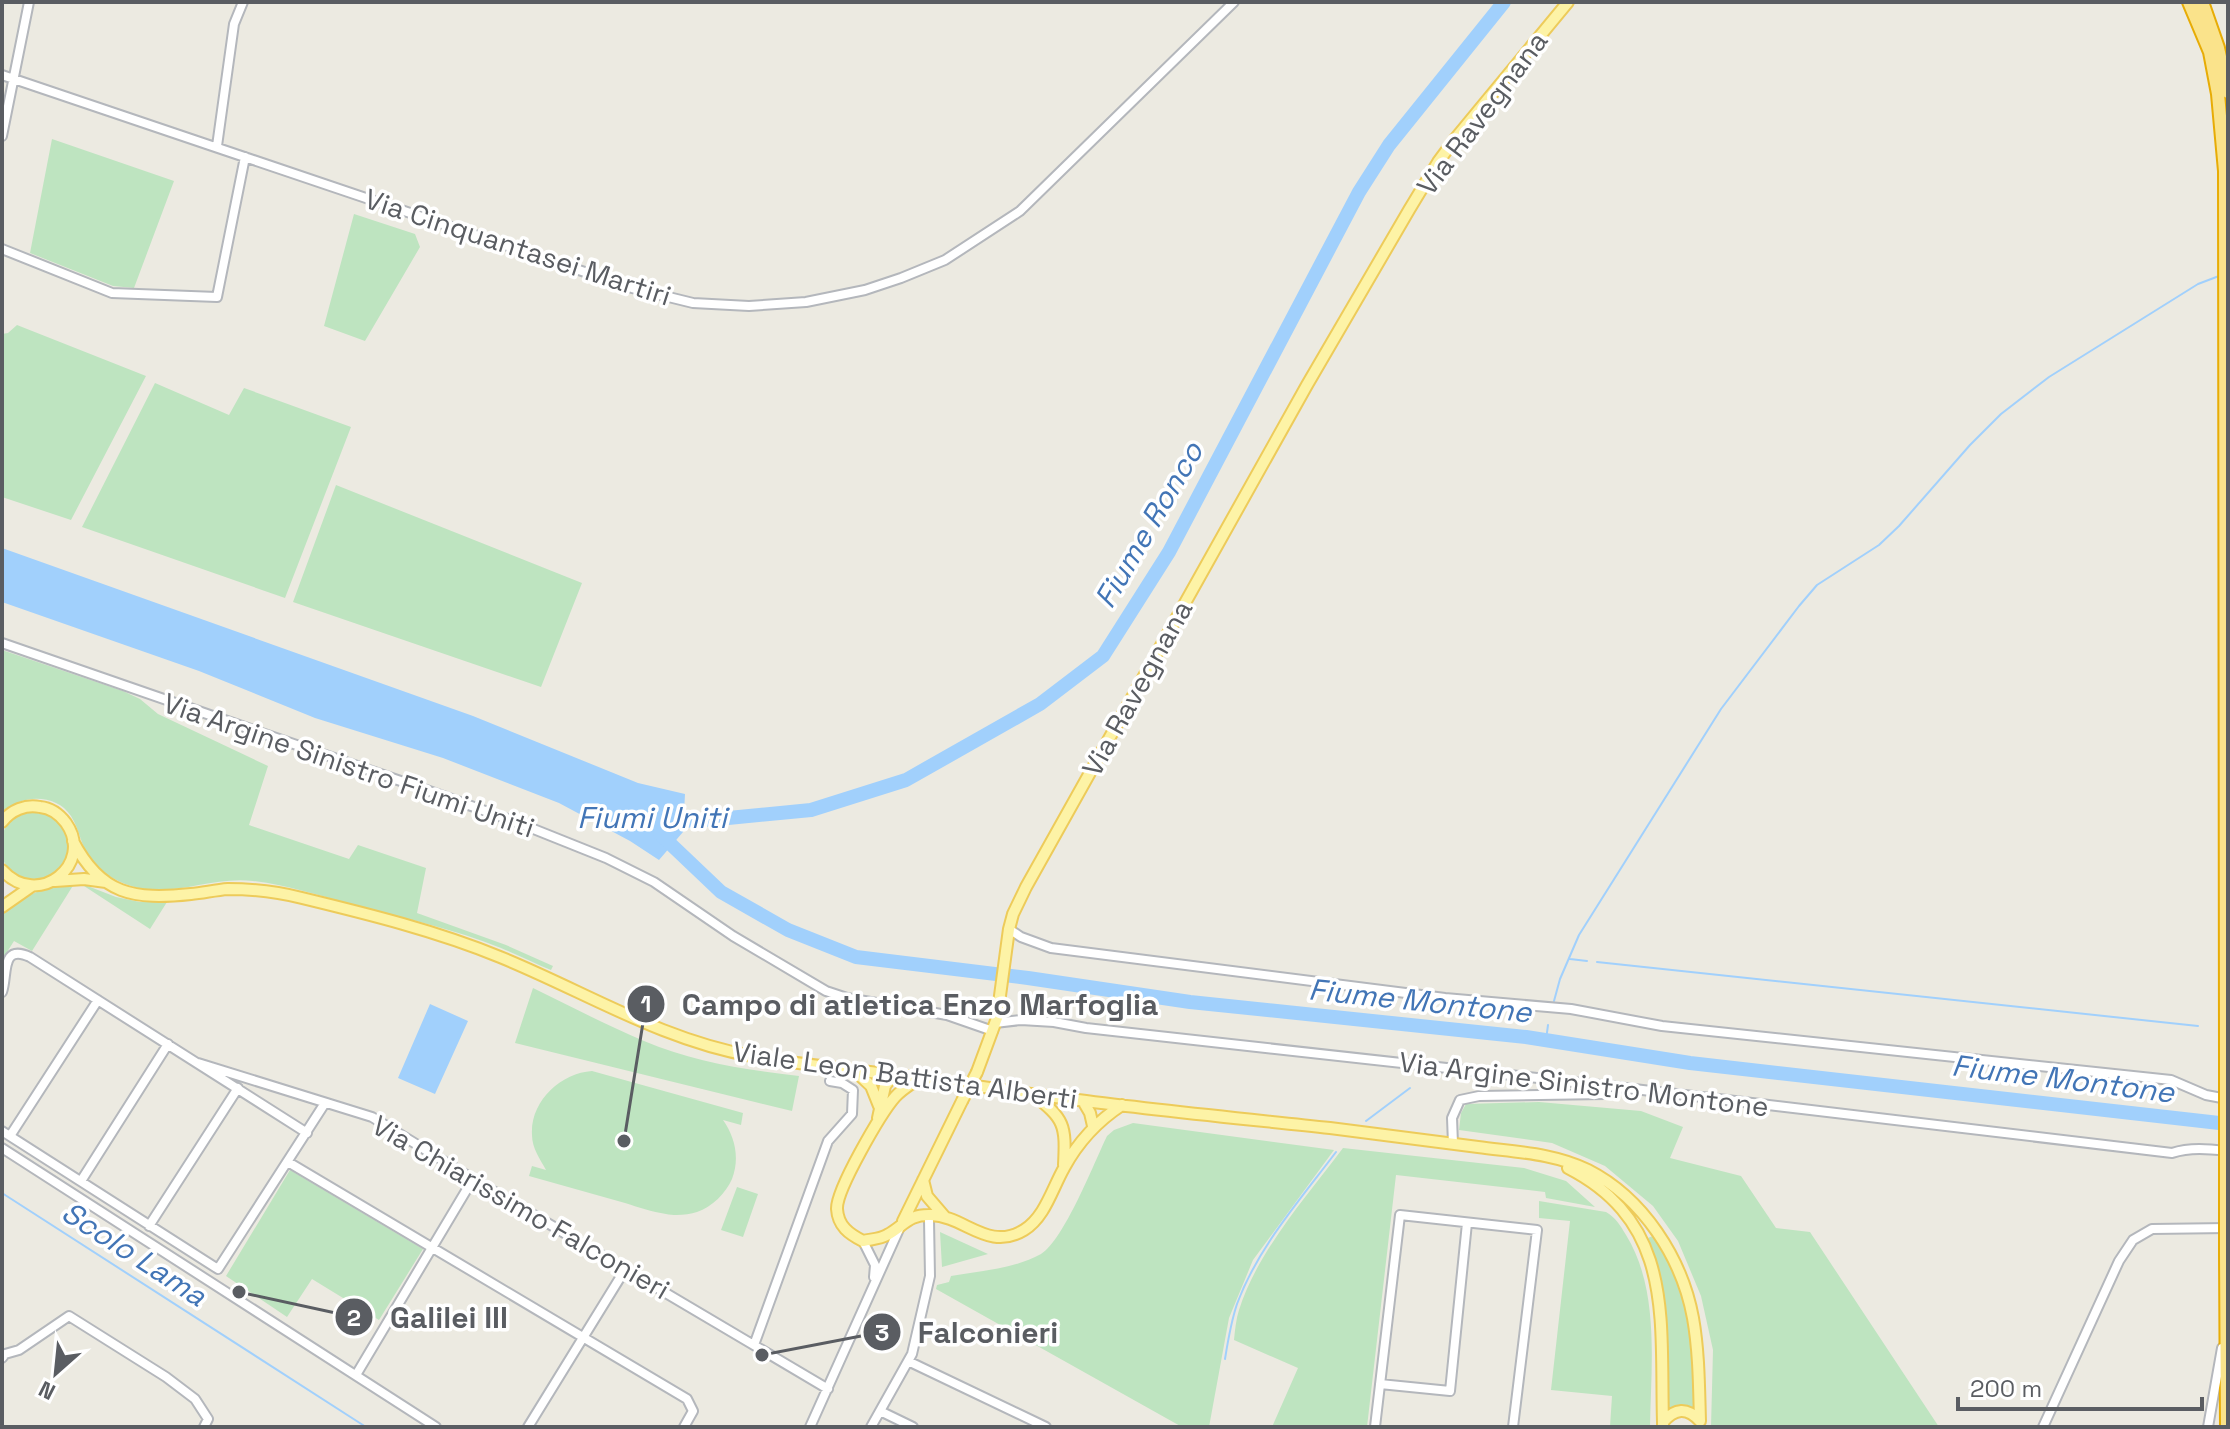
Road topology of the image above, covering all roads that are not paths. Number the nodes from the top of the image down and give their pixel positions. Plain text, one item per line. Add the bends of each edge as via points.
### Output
1 (29, 2) edge
2 (243, 2) edge
3 (1234, 2) edge
4 (1568, 2) edge
5 (2189, 2) edge
6 (2202, 2) edge
7 (2, 75) edge
8 (13, 78) junction
9 (2228, 92) edge
10 (2, 136) edge
11 (217, 146) junction
12 (245, 157) junction
13 (2, 249) edge
14 (2, 643) edge
15 (2, 822) edge
16 (73, 841) junction
17 (2, 870) edge
18 (53, 882) junction
19 (106, 882) junction
20 (32, 886) junction
21 (2, 907) edge
22 (1009, 929) junction
23 (3, 975) edge
24 (2, 992) edge
25 (98, 1000) junction
26 (995, 1024) junction
27 (168, 1044) junction
28 (198, 1063) junction
29 (853, 1070) junction
30 (893, 1075) junction
31 (920, 1078) junction
32 (830, 1081) dead end
33 (1609, 1086) junction
34 (238, 1088) junction
35 (1032, 1094) junction
36 (895, 1097) junction
37 (2228, 1099) edge
38 (1080, 1101) junction
39 (325, 1103) junction
40 (1122, 1105) junction
41 (879, 1108) junction
42 (878, 1120) junction
43 (1062, 1122) junction
44 (1093, 1126) junction
45 (6, 1133) edge
46 (307, 1133) junction
47 (1453, 1144) junction
48 (2, 1148) edge
49 (2228, 1151) edge
50 (1541, 1155) junction
51 (288, 1162) junction
52 (1064, 1167) junction
53 (473, 1179) junction
54 (923, 1180) junction
55 (81, 1181) junction
56 (107, 1199) junction
57 (100, 1210) junction
58 (945, 1217) junction
59 (929, 1220) dead end
60 (903, 1221) junction
61 (1467, 1223) junction
62 (149, 1226) junction
63 (2228, 1228) edge
64 (863, 1241) junction
65 (432, 1247) junction
66 (188, 1250) junction
67 (2226, 1254) edge
68 (180, 1262) junction
69 (626, 1268) junction
70 (870, 1292) junction
71 (2226, 1315) edge
72 (582, 1336) junction
73 (754, 1345) junction
74 (3, 1354) edge
75 (910, 1362) junction
76 (356, 1375) junction
77 (1380, 1384) junction
78 (828, 1389) junction
79 (880, 1411) junction
80 (1663, 1424) edge
81 (1700, 1424) edge
82 (2042, 1424) edge
83 (204, 1427) edge
84 (436, 1427) edge
85 (528, 1427) edge
86 (684, 1427) edge
87 (810, 1427) edge
88 (871, 1427) edge
89 (913, 1427) edge
90 (1046, 1427) edge
91 (1375, 1427) edge
92 (1513, 1427) edge
93 (2208, 1427) edge
94 (2227, 1427) edge

1 - 8 street
2 - 11 street via 234,24
3 - 12 street, Via Cinquantasei Martiri via 1020,211 945,260 857,292 806,302 693,303 632,288
4 - 22 main road, Via Ravegnana via 1460,133 1409,210 1041,860
5 - 67 highway, bridge via 2210,52 2225,171
6 - 9 highway
7 - 8 street, Via Cinquantasei Martiri
8 - 10 street
8 - 11 street, Via Cinquantasei Martiri
11 - 12 street, Via Cinquantasei Martiri
12 - 13 street via 217,297 112,293
14 - 26 street, Via Argine Sinistro Fiumi Uniti via 606,858 654,882 826,991
15 - 16 main road, Viale Leon Battista Alberti via 16,810 41,807 63,818
16 - 18 main road via 69,864
16 - 19 main road, Viale Leon Battista Alberti
17 - 20 main road via 12,880
18 - 19 main road, Viale Leon Battista Alberti
18 - 20 main road, Viale Leon Battista Alberti
19 - 29 main road, Viale Leon Battista Alberti via 133,894 226,889 296,896 497,956 693,1042
20 - 21 main road
22 - 26 main road, Via Ravegnana
22 - 37 street via 1051,948 1571,1009 1662,1026 2171,1080
23 - 24 street
23 - 25 street via 7,960 22,953
25 - 27 street
25 - 45 street
26 - 33 street, Via Argine Sinistro Montone via 1054,1022
26 - 54 main road, Via Ravegnana, bridge
27 - 28 street
27 - 55 street
28 - 34 street
28 - 39 street, Via Chiarissimo Falconieri
29 - 30 main road, Viale Leon Battista Alberti
29 - 41 main road via 871,1086
30 - 31 main road, Viale Leon Battista Alberti
30 - 36 main road
30 - 41 main road
31 - 35 main road, Viale Leon Battista Alberti
31 - 36 main road
32 - 73 street via 853,1090 852,1114 828,1141
33 - 47 street via 1605,1094 1460,1100 1452,1118
33 - 49 street, Via Argine Sinistro Montone via 2172,1153
34 - 46 street
34 - 62 street
35 - 38 main road, Viale Leon Battista Alberti
35 - 43 main road
36 - 42 main road
38 - 40 main road, Viale Leon Battista Alberti
38 - 43 main road
38 - 44 main road
39 - 46 street
39 - 53 street, Via Chiarissimo Falconieri via 372,1117
40 - 44 main road
40 - 47 main road, Viale Leon Battista Alberti
41 - 42 main road
42 - 64 main road via 837,1201 840,1222
43 - 52 main road
44 - 52 main road
45 - 55 street
46 - 51 street
47 - 50 main road, Viale Leon Battista Alberti
48 - 57 street
50 - 80 main road, Viale Leon Battista Alberti via 1572,1169 1619,1204 1648,1251 1660,1306
50 - 81 main road, Viale Leon Battista Alberti via 1561,1158 1609,1182 1661,1238 1681,1275 1694,1319
51 - 65 street
51 - 66 street via 218,1269
52 - 58 main road via 1041,1213 1022,1232 985,1236
53 - 65 street
53 - 69 street, Via Chiarissimo Falconieri
54 - 58 main road via 927,1196
54 - 60 main road, Via Ravegnana
55 - 56 street
56 - 57 street
56 - 62 street
57 - 68 street
58 - 60 main road via 923,1215
59 - 75 street via 930,1276
60 - 64 main road via 890,1233
60 - 70 street, Via Ravegnana
61 - 77 street via 1400,1215
61 - 77 street via 1450,1391
61 - 92 street via 1537,1230
62 - 66 street
63 - 82 street via 2152,1229 2133,1240
64 - 70 street via 875,1265
65 - 72 street
65 - 76 street
66 - 68 street
67 - 71 highway
68 - 76 street
69 - 72 street
69 - 73 street, Via Chiarissimo Falconieri
70 - 78 street, Via Ravegnana
71 - 93 street
71 - 94 highway
72 - 85 street
72 - 86 street via 687,1399 693,1411
73 - 78 street, Via Chiarissimo Falconieri
74 - 83 street via 19,1350 69,1316 195,1399 208,1419
75 - 79 street
75 - 90 street
76 - 84 street
77 - 91 street
78 - 87 street, Via Ravegnana
79 - 88 street
79 - 89 street
80 - 81 main road via 1679,1410 1693,1413

